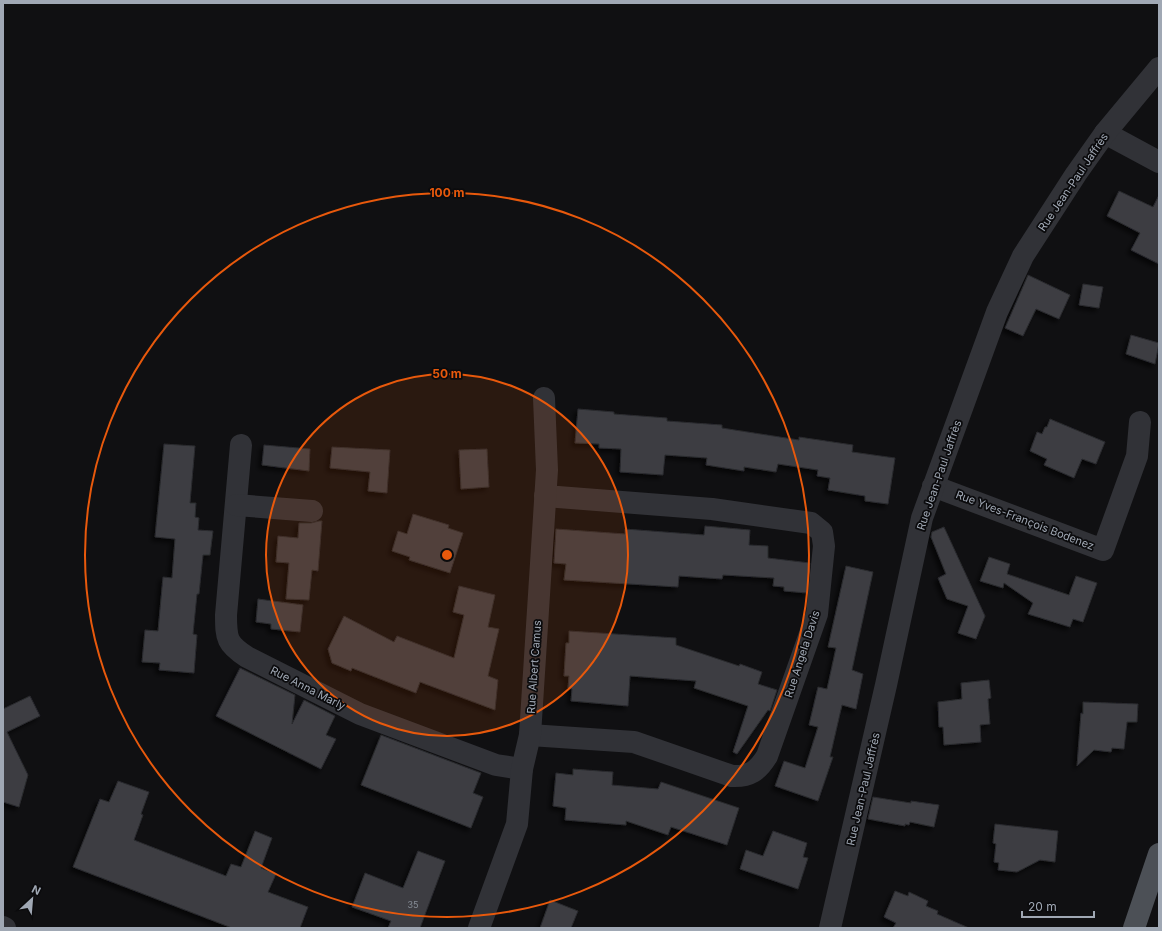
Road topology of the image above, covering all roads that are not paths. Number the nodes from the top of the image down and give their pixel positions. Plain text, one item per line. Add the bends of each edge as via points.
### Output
1 (1159, 68) edge
2 (1105, 134) junction
3 (1159, 162) edge
4 (544, 398) dead end
5 (1140, 422) dead end
6 (241, 445) dead end
7 (933, 486) junction
8 (545, 496) junction
9 (236, 505) junction
10 (312, 511) dead end
11 (530, 735) junction
12 (522, 769) junction
13 (1159, 854) edge
14 (479, 928) edge
15 (830, 928) edge
16 (1134, 928) edge

1 - 2 street, Rue Jean-Paul Jaffrès
2 - 3 street
2 - 7 street, Rue Jean-Paul Jaffrès via 1023,256 997,312
4 - 8 street, Rue Albert Camus via 547,470
5 - 7 street, Rue Yves-François Bodenez via 1137,456 1103,550
6 - 9 street, Rue Anna Marly
7 - 15 street, Rue Jean-Paul Jaffrès via 922,518 885,693
8 - 11 street, Rue Albert Camus
8 - 11 street, Rue Angela Davis via 712,509 811,523 822,532 824,546 817,614 766,756 762,765 754,772 732,776 634,742
9 - 10 street
9 - 12 street, Rue Anna Marly via 226,615 226,635 233,648 360,714 496,765
11 - 12 street, Rue Albert Camus
12 - 14 street, Rue Albert Camus via 517,824
13 - 16 main road

